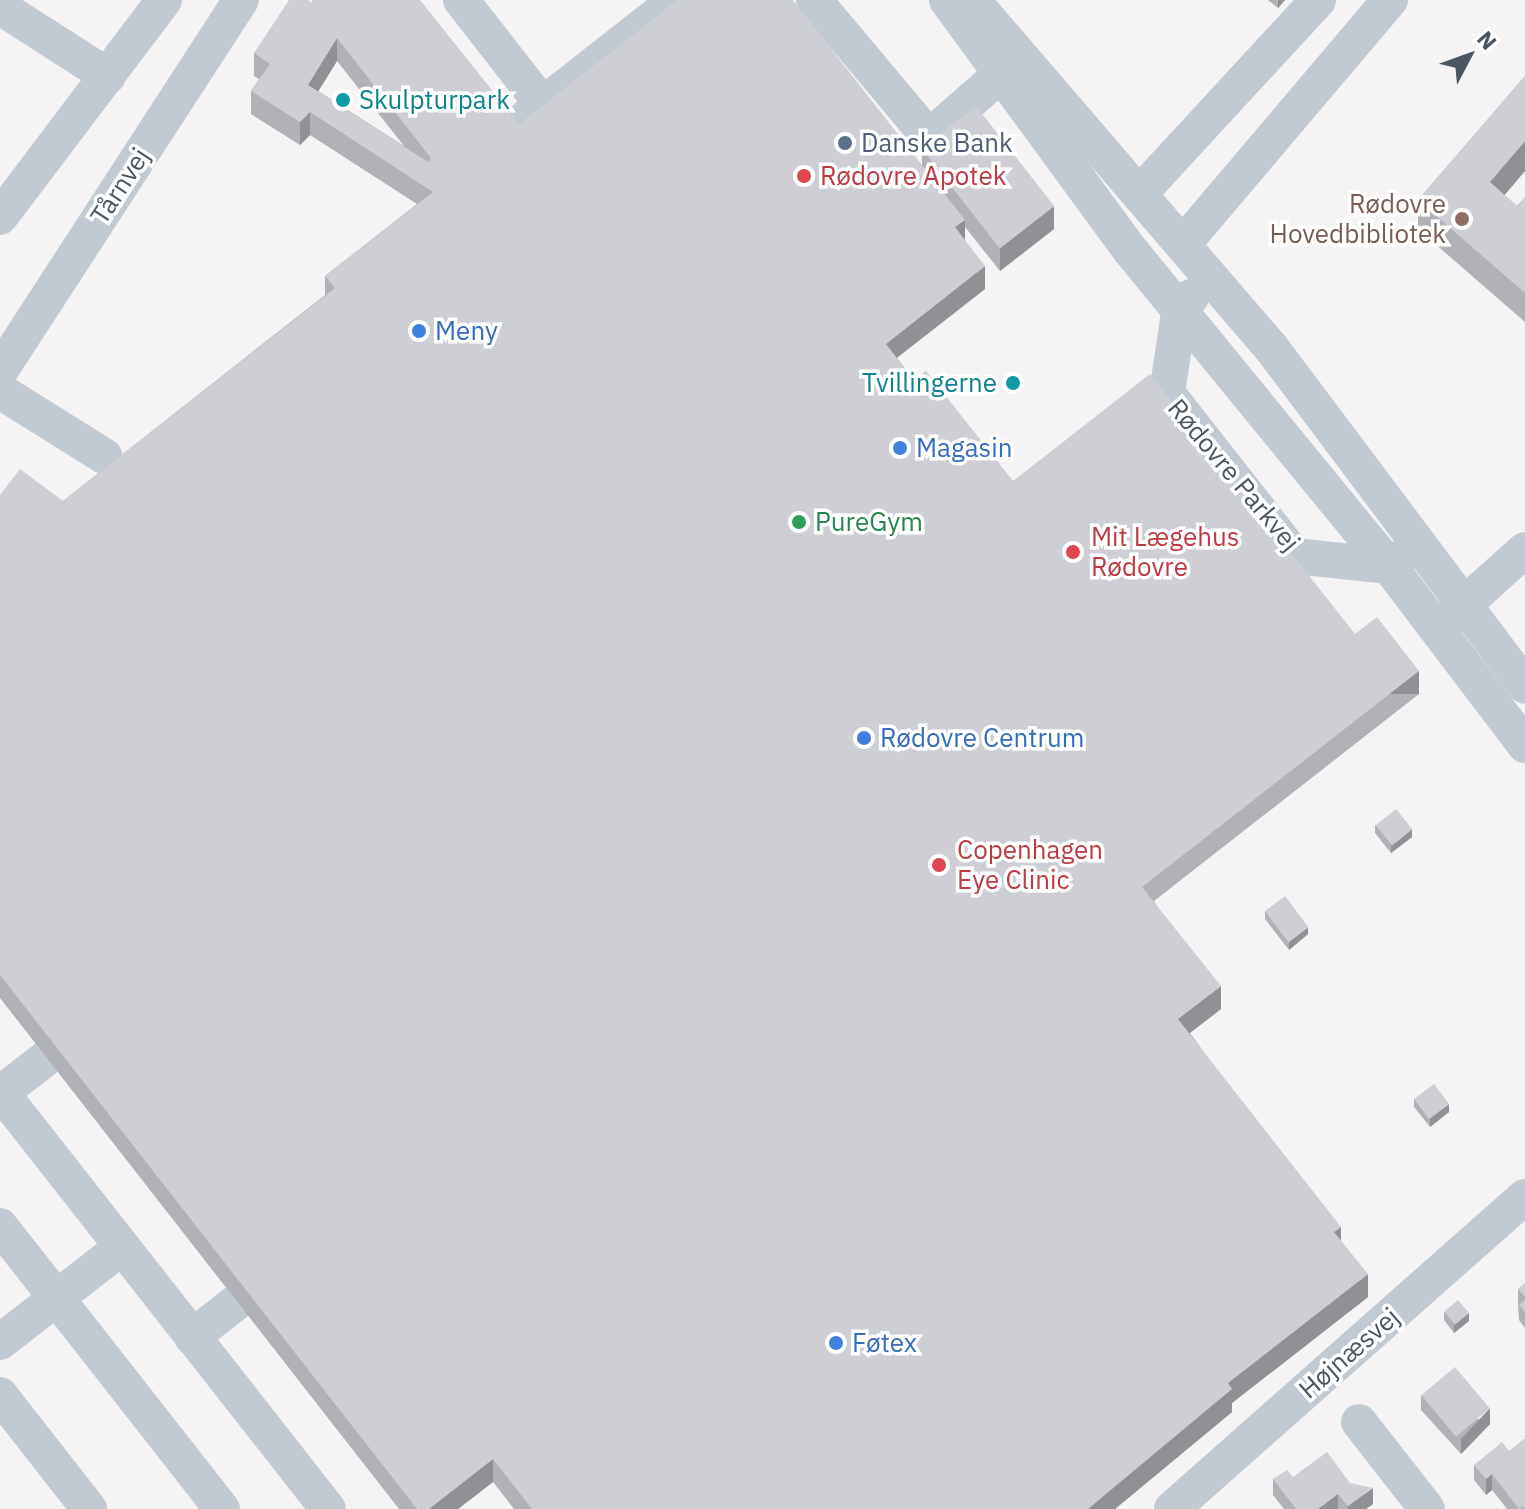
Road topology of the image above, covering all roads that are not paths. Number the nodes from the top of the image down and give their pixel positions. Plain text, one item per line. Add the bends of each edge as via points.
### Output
1 (164, 0) edge
2 (241, 0) edge
3 (461, 0) edge
4 (676, 0) edge
5 (814, 0) edge
6 (947, 0) edge
7 (972, 0) edge
8 (1318, 0) edge
9 (1390, 0) edge
10 (0, 7) edge
11 (108, 76) junction
12 (999, 76) junction
13 (543, 105) junction
14 (509, 131) edge
15 (1141, 192) junction
16 (0, 217) edge
17 (1183, 244) junction
18 (1212, 278) junction
19 (1180, 307) junction
20 (0, 371) edge
21 (0, 391) edge
22 (104, 456) dead end
23 (1422, 544) junction
24 (1525, 550) edge
25 (1389, 566) junction
26 (1466, 606) junction
27 (1434, 629) junction
28 (1525, 686) edge
29 (1525, 745) edge
30 (57, 998) edge
31 (116, 1003) edge
32 (106, 1060) edge
33 (0, 1092) edge
34 (1525, 1197) edge
35 (0, 1226) edge
36 (122, 1247) junction
37 (57, 1298) junction
38 (238, 1301) edge
39 (192, 1337) junction
40 (0, 1342) edge
41 (0, 1395) edge
42 (1359, 1422) dead end
43 (89, 1509) edge
44 (222, 1509) edge
45 (328, 1509) edge
46 (1172, 1509) edge
47 (1427, 1509) edge

1 - 11 street
2 - 20 street, Tårnvej
3 - 13 street
4 - 13 street
5 - 12 street via 929,137
6 - 12 street
7 - 15 street
8 - 15 street
9 - 17 street
10 - 11 street
11 - 16 street via 37,162
12 - 19 street via 1131,251
13 - 14 street
15 - 17 street
17 - 18 street
18 - 19 street
18 - 23 street
19 - 25 street
19 - 25 street, Rødovre Parkvej via 1167,393 1295,556
21 - 22 street
23 - 25 street
23 - 26 street
24 - 26 street
25 - 27 street
26 - 27 street
26 - 28 street
27 - 29 street
30 - 32 street
31 - 33 street
33 - 36 street
34 - 46 street, Højnæsvej
35 - 37 street
36 - 37 street
36 - 39 street
37 - 40 street
37 - 44 street
38 - 39 street
39 - 45 street
41 - 43 street
42 - 47 street

